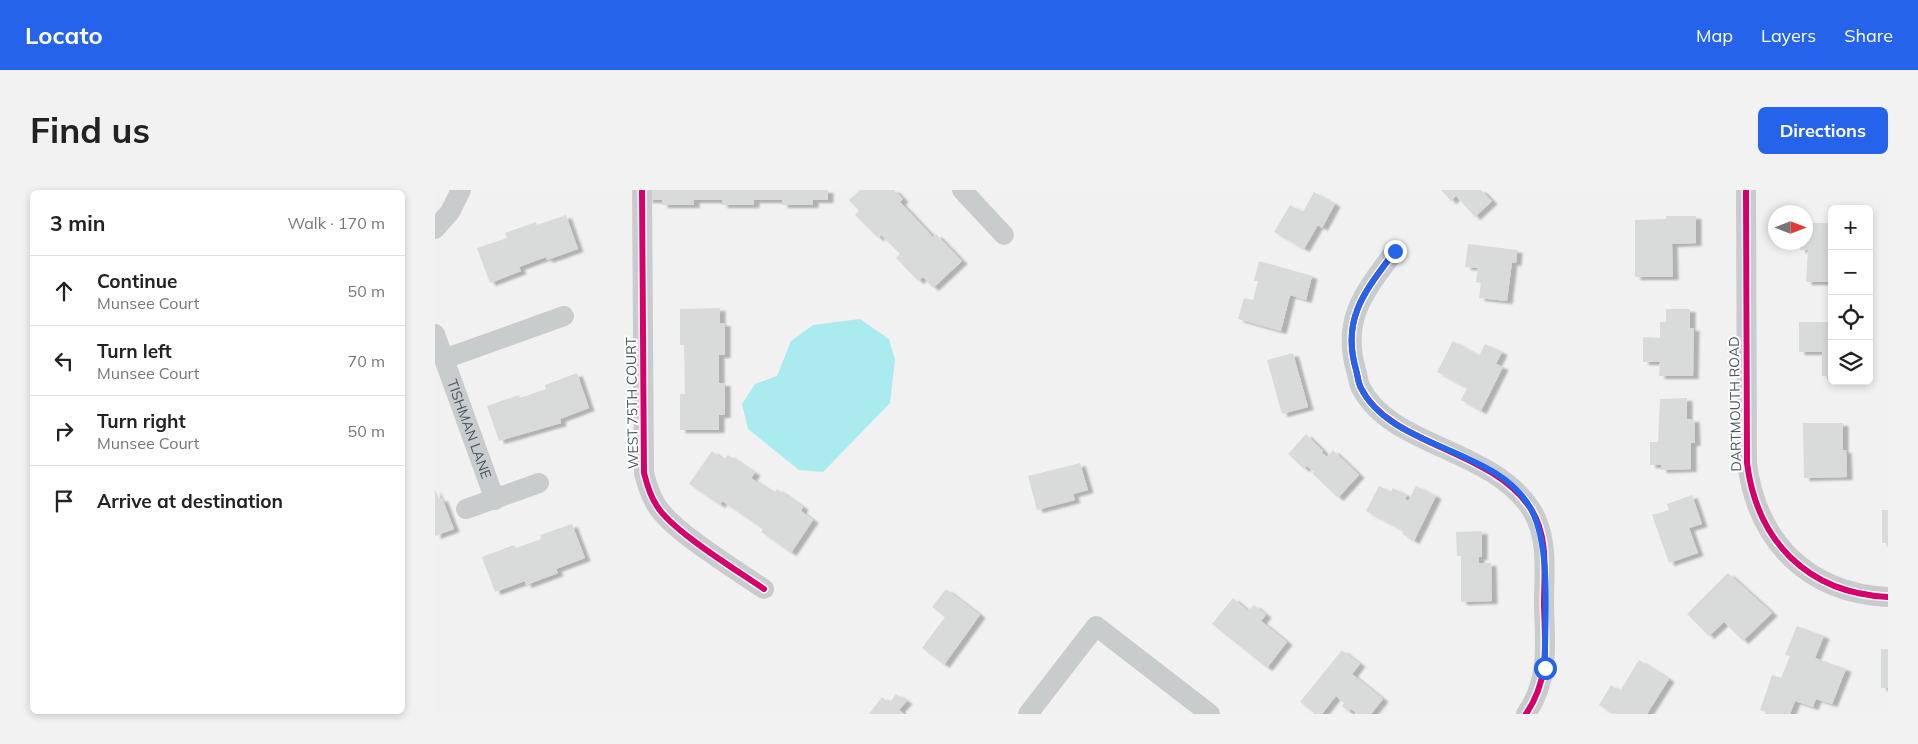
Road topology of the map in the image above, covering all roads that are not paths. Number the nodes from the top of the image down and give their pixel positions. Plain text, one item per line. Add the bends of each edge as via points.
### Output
1 (461, 190) edge
2 (642, 190) edge
3 (963, 190) edge
4 (1746, 190) edge
5 (435, 229) edge
6 (1004, 235) dead end
7 (1395, 251) dead end
8 (564, 316) dead end
9 (435, 334) edge
10 (444, 359) junction
11 (539, 483) dead end
12 (495, 500) junction
13 (466, 509) dead end
14 (764, 589) dead end
15 (1888, 597) edge
16 (1028, 714) edge
17 (1210, 714) edge
18 (1526, 714) edge

1 - 5 street via 450,212
2 - 14 street, WEST 75TH COURT via 644,473 647,487 657,507 671,522
3 - 6 street
4 - 15 street, DARTMOUTH ROAD via 1747,463 1759,514 1782,549 1804,569 1840,588
7 - 18 street via 1364,293 1352,321 1350,350 1361,388 1380,412 1395,424 1491,471 1515,487 1532,510 1544,547 1545,668 1537,698
8 - 10 street
9 - 10 street, TISHMAN LANE
10 - 12 street, TISHMAN LANE
11 - 12 street
12 - 13 street
16 - 17 street via 1095,626

